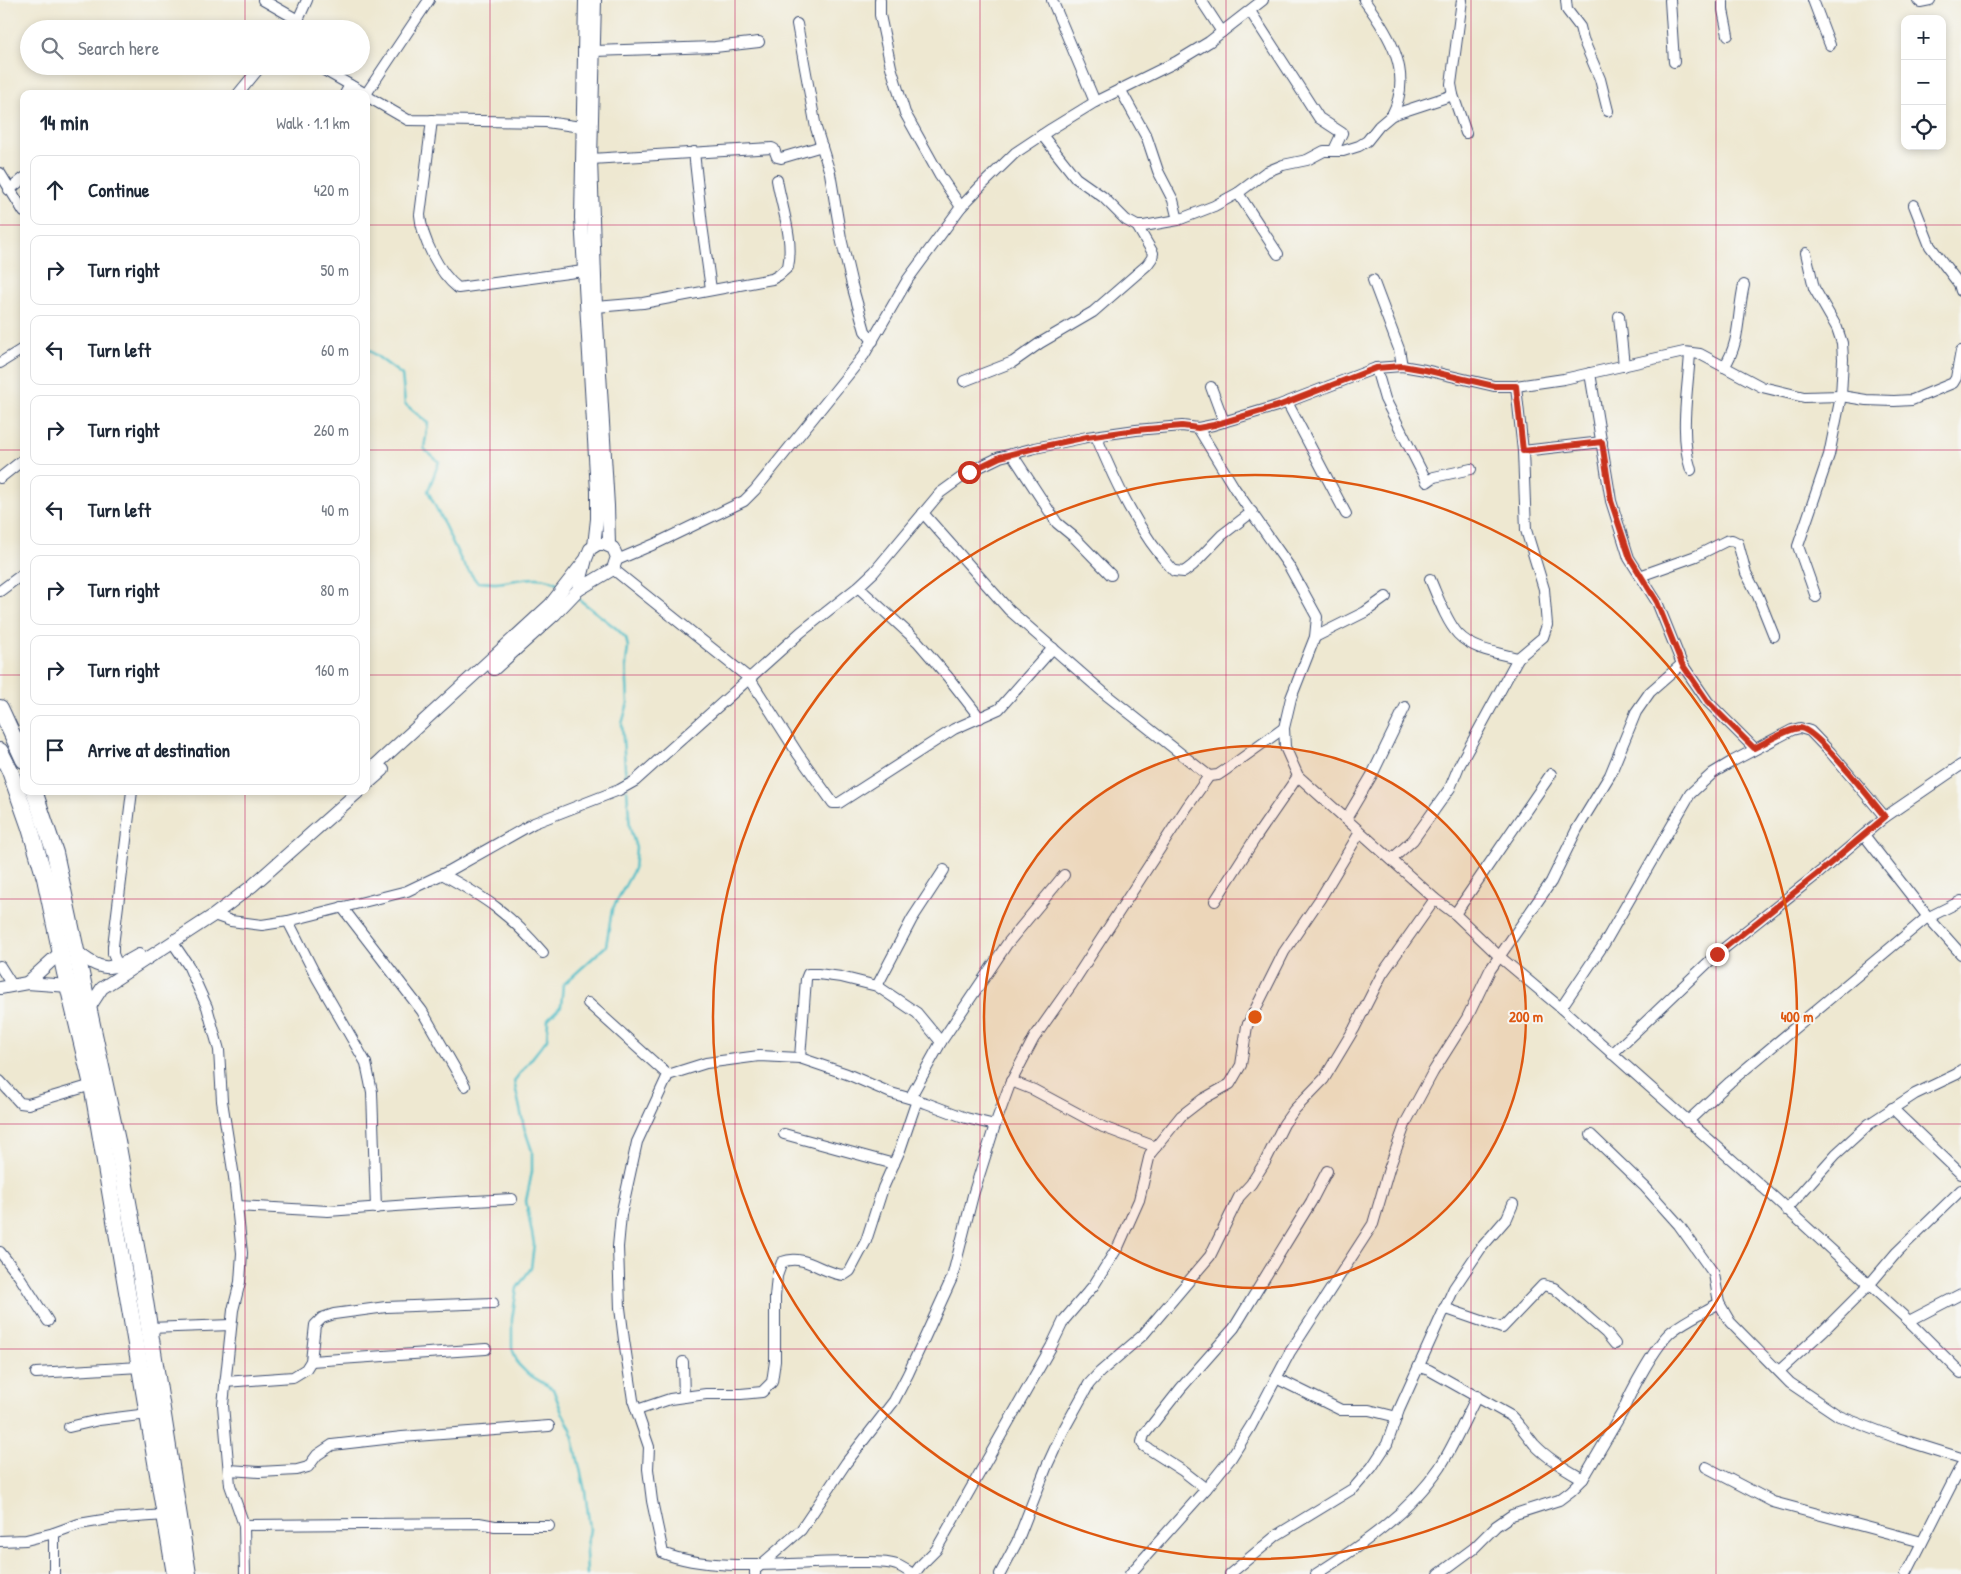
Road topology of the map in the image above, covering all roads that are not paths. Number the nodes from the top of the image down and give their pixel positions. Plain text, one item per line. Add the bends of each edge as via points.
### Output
1 (263, 0) edge
2 (308, 0) edge
3 (428, 0) edge
4 (585, 0) edge
5 (595, 0) edge
6 (880, 0) edge
7 (1052, 0) edge
8 (1201, 0) edge
9 (1263, 0) edge
10 (1364, 0) edge
11 (1462, 0) edge
12 (1566, 0) edge
13 (1670, 0) edge
14 (1723, 0) edge
15 (1812, 0) edge
16 (1918, 0) edge
17 (1930, 0) edge
18 (1250, 10) junction
19 (290, 20) edge
20 (297, 20) edge
21 (798, 24) dead end
22 (1222, 32) junction
23 (1728, 35) dead end
24 (759, 42) dead end
25 (1830, 45) dead end
26 (594, 51) junction
27 (1674, 62) dead end
28 (254, 75) edge
29 (328, 75) edge
30 (347, 89) edge
31 (1120, 89) junction
32 (241, 90) edge
33 (369, 90) edge
34 (1453, 95) junction
35 (370, 98) edge
36 (1094, 102) junction
37 (1608, 111) dead end
38 (1392, 115) junction
39 (432, 120) junction
40 (582, 127) junction
41 (1466, 133) dead end
42 (1042, 135) junction
43 (822, 146) junction
44 (1334, 150) junction
45 (694, 152) junction
46 (591, 159) junction
47 (0, 173) edge
48 (778, 180) dead end
49 (20, 181) edge
50 (9, 190) junction
51 (1238, 192) junction
52 (20, 206) edge
53 (1914, 206) dead end
54 (961, 207) junction
55 (1178, 220) junction
56 (1137, 226) junction
57 (1806, 253) dead end
58 (1278, 254) dead end
59 (584, 271) junction
60 (1373, 280) dead end
61 (1744, 285) dead end
62 (710, 289) junction
63 (1961, 291) edge
64 (596, 307) junction
65 (1619, 316) dead end
66 (873, 341) junction
67 (20, 350) edge
68 (1961, 351) edge
69 (1690, 353) junction
70 (0, 363) edge
71 (1402, 366) junction
72 (1624, 366) junction
73 (1724, 367) junction
74 (1376, 368) junction
75 (1590, 374) junction
76 (964, 381) dead end
77 (1516, 386) junction
78 (1211, 387) dead end
79 (1841, 396) junction
80 (1287, 402) junction
81 (1224, 422) junction
82 (1198, 428) junction
83 (1096, 436) junction
84 (1602, 442) junction
85 (1523, 451) junction
86 (1012, 454) junction
87 (20, 462) edge
88 (1471, 469) dead end
89 (1691, 470) dead end
90 (0, 478) edge
91 (1252, 512) junction
92 (922, 513) junction
93 (1346, 514) dead end
94 (609, 545) junction
95 (594, 546) junction
96 (615, 564) junction
97 (1111, 575) dead end
98 (1640, 576) junction
99 (20, 577) edge
100 (1430, 579) dead end
101 (858, 587) junction
102 (0, 591) edge
103 (571, 591) junction
104 (1386, 597) dead end
105 (1816, 597) dead end
106 (1774, 636) dead end
107 (1315, 637) junction
108 (1053, 648) junction
109 (1518, 658) junction
110 (1682, 664) junction
111 (750, 679) junction
112 (0, 708) edge
113 (1405, 708) dead end
114 (980, 718) junction
115 (1284, 728) junction
116 (1754, 748) junction
117 (0, 751) edge
118 (20, 751) edge
119 (1961, 765) edge
120 (370, 770) edge
121 (1551, 774) dead end
122 (1209, 776) junction
123 (1298, 776) junction
124 (370, 781) edge
125 (36, 795) edge
126 (132, 795) edge
127 (342, 795) edge
128 (355, 795) edge
129 (1885, 817) junction
130 (1346, 819) junction
131 (1360, 832) junction
132 (1864, 835) junction
133 (1392, 859) junction
134 (944, 870) dead end
135 (442, 874) junction
136 (1064, 875) dead end
137 (1435, 899) junction
138 (1215, 901) dead end
139 (1961, 901) edge
140 (342, 907) junction
141 (1455, 914) junction
142 (214, 915) junction
143 (1928, 917) junction
144 (288, 921) junction
145 (173, 943) junction
146 (68, 951) junction
147 (543, 953) dead end
148 (1961, 954) edge
149 (1500, 957) junction
150 (0, 966) edge
151 (118, 966) junction
152 (26, 983) junction
153 (6, 986) edge
154 (69, 986) junction
155 (877, 986) junction
156 (588, 1003) dead end
157 (89, 1008) junction
158 (1561, 1008) junction
159 (941, 1042) junction
160 (1612, 1054) junction
161 (800, 1058) junction
162 (1961, 1070) edge
163 (668, 1074) junction
164 (0, 1081) edge
165 (1011, 1081) junction
166 (92, 1085) junction
167 (465, 1086) dead end
168 (914, 1099) junction
169 (1892, 1108) junction
170 (1687, 1122) junction
171 (995, 1125) junction
172 (784, 1134) dead end
173 (1591, 1135) dead end
174 (1156, 1147) junction
175 (894, 1164) junction
176 (1328, 1171) dead end
177 (1961, 1174) edge
178 (1961, 1190) edge
179 (512, 1199) dead end
180 (1513, 1204) dead end
181 (237, 1206) junction
182 (376, 1208) junction
183 (1786, 1210) junction
184 (0, 1252) edge
185 (1869, 1285) junction
186 (1961, 1294) edge
187 (493, 1303) dead end
188 (1719, 1303) junction
189 (1444, 1308) junction
190 (48, 1321) dead end
191 (1910, 1321) junction
192 (231, 1325) junction
193 (149, 1328) junction
194 (1615, 1344) dead end
195 (486, 1349) dead end
196 (311, 1361) junction
197 (683, 1362) dead end
198 (140, 1367) junction
199 (1419, 1367) junction
200 (1778, 1371) junction
201 (36, 1373) dead end
202 (1961, 1373) edge
203 (1276, 1378) junction
204 (225, 1382) junction
205 (1477, 1396) junction
206 (684, 1397) junction
207 (637, 1410) junction
208 (148, 1414) junction
209 (1397, 1417) junction
210 (548, 1426) dead end
211 (68, 1428) dead end
212 (1961, 1458) edge
213 (1706, 1466) dead end
214 (1961, 1466) edge
215 (229, 1470) junction
216 (1583, 1479) junction
217 (1206, 1489) junction
218 (165, 1515) junction
219 (244, 1525) junction
220 (549, 1526) dead end
221 (54, 1533) junction
222 (0, 1541) edge
223 (1922, 1542) junction
224 (755, 1572) edge
225 (54, 1574) edge
226 (175, 1574) edge
227 (188, 1574) edge
228 (245, 1574) edge
229 (914, 1574) edge
230 (1000, 1574) edge
231 (1130, 1574) edge
232 (1230, 1574) edge
233 (1316, 1574) edge
234 (1439, 1574) edge
235 (1906, 1574) edge

1 - 19 street
2 - 20 street
3 - 33 street
4 - 40 street
5 - 26 street
6 - 54 street via 890,67 905,113
7 - 36 street
8 - 22 street
9 - 18 street
10 - 38 street via 1390,38 1400,72 1399,101
11 - 34 street via 1451,84
12 - 37 street via 1567,10 1580,27 1600,79
13 - 27 street
14 - 23 street
15 - 25 street
16 - 17 street
18 - 22 street
18 - 44 street via 1319,118 1342,133
21 - 43 street
22 - 31 street via 1176,62
24 - 26 street via 715,47
26 - 46 street
28 - 32 street
29 - 30 street
31 - 36 street
31 - 55 street via 1147,138 1158,171 1174,200
34 - 38 street
34 - 41 street
35 - 39 street via 408,120
36 - 42 street
38 - 44 street via 1359,146
39 - 40 street via 546,122
39 - 59 street via 421,229 450,282 458,288
40 - 59 street
42 - 54 street via 1016,153
42 - 56 street via 1076,178
43 - 45 street via 781,158 772,148
43 - 66 street via 852,286 865,331
44 - 51 street via 1266,172
45 - 46 street
45 - 62 street
46 - 64 street
47 - 50 street
48 - 62 street via 788,227 788,267 772,278
49 - 50 street
50 - 52 street
51 - 55 street via 1214,206
51 - 58 street
53 - 63 street via 1930,246
54 - 66 street via 908,279
55 - 56 street
56 - 76 street via 1153,253 1148,265 1093,312 1013,362
57 - 79 street via 1814,288 1842,343
59 - 95 street via 597,490
60 - 71 street via 1399,349
61 - 73 street via 1736,343
62 - 64 street via 643,303
64 - 94 street
65 - 72 street
66 - 96 street via 744,501
67 - 70 street
68 - 79 street via 1956,378 1949,386 1912,400 1866,400
69 - 72 street
69 - 73 street via 1700,354
69 - 89 street via 1684,429
71 - 74 street
71 - 77 street via 1494,386
72 - 75 street
73 - 79 street via 1762,387 1804,397
74 - 80 street
74 - 88 street via 1385,399 1427,482 1434,477
75 - 77 street
75 - 84 street
77 - 85 street
78 - 81 street
79 - 105 street via 1829,455 1798,546
80 - 81 street
80 - 93 street
81 - 82 street
82 - 83 street via 1182,426
82 - 91 street
83 - 86 street
83 - 91 street via 1113,478 1130,508 1174,571 1184,572 1222,535
84 - 85 street
84 - 98 street via 1611,501 1630,558
85 - 109 street via 1526,530 1544,589 1547,626 1542,637
86 - 92 street via 969,472
86 - 97 street via 1057,523
87 - 90 street
91 - 107 street via 1289,566 1317,617
92 - 101 street
92 - 108 street via 1009,610
94 - 95 street
94 - 96 street via 616,552
95 - 103 street via 587,554
96 - 103 street
96 - 111 street
98 - 106 street via 1732,540 1738,543 1746,573
98 - 110 street via 1657,602
99 - 102 street
100 - 109 street via 1464,640 1486,650
101 - 111 street via 801,632
101 - 114 street via 918,642
103 - 120 street via 550,605
103 - 124 street via 555,614
104 - 107 street via 1366,612
107 - 115 street via 1291,698
108 - 114 street via 999,709
108 - 122 street
109 - 133 street via 1450,788 1413,840
110 - 116 street via 1708,702
110 - 149 street via 1650,692 1636,712 1610,774 1577,829 1551,882
111 - 114 street via 833,803 839,803 954,729
111 - 135 street via 635,781 534,823
112 - 118 highway
113 - 130 street
115 - 122 street via 1227,770
115 - 123 street via 1285,747
116 - 129 street via 1792,730 1810,731
116 - 158 street via 1713,773 1690,794 1604,944
117 - 146 highway via 37,850
119 - 129 street
121 - 141 street
122 - 165 street via 1034,1038
123 - 130 street
123 - 138 street
125 - 146 highway via 55,853
126 - 151 street via 113,946
127 - 151 street via 235,889 171,936
128 - 142 street via 279,863
129 - 132 street
130 - 131 street
131 - 133 street
131 - 174 street via 1320,900 1284,952 1247,1026 1241,1065 1230,1084 1181,1116
132 - 143 street
132 - 160 street via 1717,954
133 - 137 street
134 - 155 street via 912,920
135 - 140 street via 407,891
135 - 147 street via 492,902 523,929
136 - 159 street via 1007,944
137 - 141 street
137 - 230 street via 1382,974 1324,1079 1284,1124 1265,1162 1239,1197 1210,1256 1143,1335 1089,1384 1063,1431 1018,1542
139 - 143 street
140 - 144 street
140 - 167 street via 422,1011
141 - 149 street
142 - 144 street via 262,925
142 - 145 street
143 - 148 street
143 - 170 street via 1730,1082
144 - 182 street via 366,1063 373,1112
145 - 157 street via 102,988
145 - 181 street via 188,965 207,1007 219,1050 222,1101
146 - 151 street via 102,968
146 - 152 street
146 - 154 highway
146 - 157 highway
149 - 158 street
149 - 203 street via 1406,1122 1373,1224
150 - 153 street
152 - 153 street
152 - 154 street
154 - 166 highway
155 - 159 street via 917,1013
155 - 161 street via 841,977 808,974
156 - 163 street
157 - 193 highway via 117,1141
158 - 160 street
159 - 168 street
160 - 170 street
161 - 163 street via 759,1056 706,1063
161 - 168 street
162 - 169 street
163 - 207 street via 637,1142 620,1223 620,1308
164 - 166 street via 20,1103 28,1104
165 - 171 street
165 - 174 street via 1103,1127
166 - 198 highway
168 - 171 street
168 - 175 street
169 - 177 street
169 - 183 street via 1836,1154
170 - 183 street
171 - 224 street via 952,1278 894,1401 846,1463 801,1530
172 - 175 street
173 - 188 street via 1679,1225 1714,1274
174 - 229 street via 1150,1154 1139,1200 1119,1245 1094,1285 1064,1320 936,1550
175 - 206 street via 866,1241 850,1271 835,1275 812,1263 790,1259 782,1262 775,1297 772,1382 762,1392
176 - 217 street via 1234,1328 1144,1435 1144,1446
178 - 185 street via 1897,1252
179 - 182 street
180 - 189 street via 1507,1218 1464,1272
181 - 182 street via 328,1212
181 - 192 street via 242,1253
183 - 185 street
184 - 190 street
185 - 191 street
185 - 200 street
186 - 191 street
187 - 196 street via 386,1307 334,1314 322,1318 315,1325
188 - 200 street via 1730,1322
188 - 216 street via 1671,1331 1659,1346
189 - 194 street via 1502,1328 1543,1285 1548,1285
189 - 199 street
191 - 202 street
192 - 193 street
192 - 204 street
193 - 227 highway
195 - 196 street
196 - 204 street via 306,1369 293,1377
197 - 206 street
198 - 201 street
198 - 208 highway
199 - 205 street
199 - 209 street
200 - 212 street via 1790,1383 1839,1416
203 - 209 street via 1341,1410 1369,1410
203 - 217 street via 1231,1458
204 - 215 street via 223,1405
205 - 216 street via 1511,1416 1554,1462
205 - 233 street via 1440,1467 1418,1494 1380,1532
206 - 207 street
207 - 224 street via 649,1447 652,1501 663,1553 706,1570
208 - 211 street via 99,1420
208 - 218 highway
209 - 232 street via 1387,1444 1354,1488 1277,1535
210 - 215 street via 332,1445 317,1455 308,1467 297,1470
213 - 223 street via 1774,1502
214 - 223 street
215 - 219 street via 230,1485
216 - 234 street via 1559,1500 1512,1515
217 - 231 street
218 - 221 street via 109,1518
218 - 226 highway
219 - 220 street via 479,1523
219 - 228 street
221 - 222 street via 26,1540
221 - 225 street
223 - 235 street
224 - 229 street via 806,1564 868,1562 896,1564

